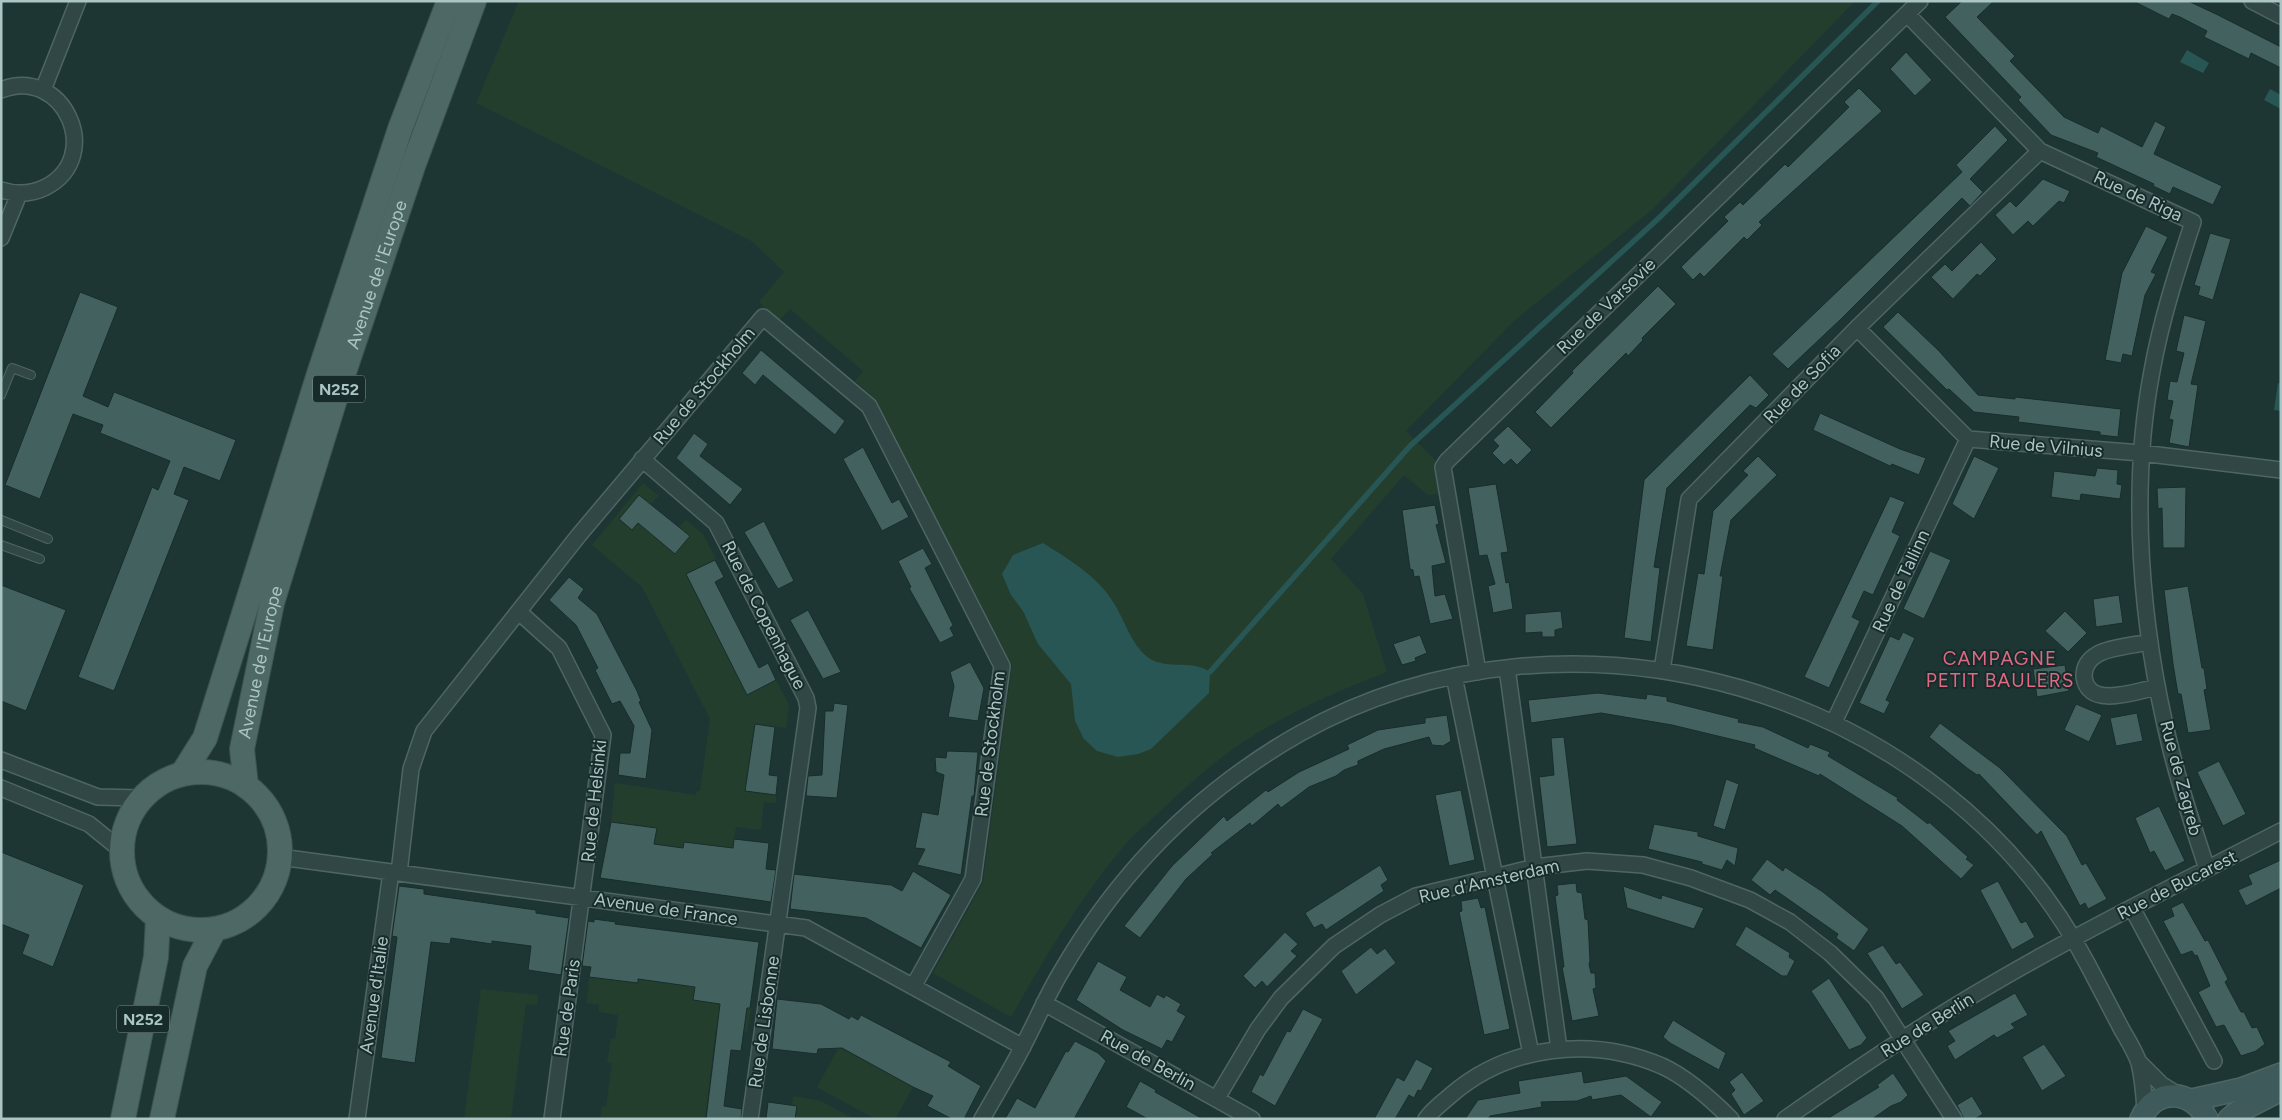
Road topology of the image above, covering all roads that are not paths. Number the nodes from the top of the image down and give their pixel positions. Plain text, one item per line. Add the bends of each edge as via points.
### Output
1 (78, 1) edge
2 (449, 1) edge
3 (474, 1) edge
4 (1920, 1) edge
5 (2252, 1) edge
6 (1907, 14) junction
7 (2281, 16) edge
8 (1, 90) edge
9 (43, 90) junction
10 (2040, 151) junction
11 (1, 190) edge
12 (19, 194) junction
13 (1, 238) edge
14 (1857, 328) junction
15 (32, 375) dead end
16 (1, 395) edge
17 (1968, 439) junction
18 (2141, 453) junction
19 (642, 458) junction
20 (2281, 470) edge
21 (1, 520) edge
22 (48, 539) dead end
23 (1, 544) edge
24 (40, 558) dead end
25 (519, 612) junction
26 (2150, 642) junction
27 (1507, 668) junction
28 (1662, 670) junction
29 (1478, 672) junction
30 (1454, 676) junction
31 (2157, 687) junction
32 (1834, 722) junction
33 (1, 760) edge
34 (183, 774) junction
35 (246, 786) junction
36 (1, 788) edge
37 (141, 798) junction
38 (2281, 831) edge
39 (121, 850) junction
40 (280, 857) junction
41 (1534, 867) junction
42 (2207, 869) junction
43 (395, 872) junction
44 (1495, 876) junction
45 (582, 898) junction
46 (2132, 908) junction
47 (158, 918) junction
48 (778, 924) junction
49 (214, 930) junction
50 (2074, 938) junction
51 (913, 987) junction
52 (1044, 1003) junction
53 (1902, 1040) junction
54 (1023, 1047) junction
55 (1559, 1049) junction
56 (1531, 1054) junction
57 (2138, 1060) junction
58 (2214, 1061) dead end
59 (2281, 1074) edge
60 (2281, 1090) edge
61 (1217, 1098) junction
62 (2186, 1098) junction
63 (2143, 1114) edge
64 (123, 1119) edge
65 (162, 1119) edge
66 (357, 1119) edge
67 (552, 1119) edge
68 (750, 1119) edge
69 (982, 1119) edge
70 (1252, 1119) edge
71 (1426, 1119) edge
72 (1732, 1119) edge
73 (1785, 1119) edge
74 (1954, 1119) edge
75 (2208, 1119) edge
76 (2228, 1119) edge

1 - 9 street
2 - 34 main road, Avenue de l'Europe / N252 via 400,129 322,364 205,738
3 - 35 main road, Avenue de l'Europe / N252 via 410,175 335,399 272,603 242,749
4 - 6 street, Rue de Varsovie
5 - 7 street
6 - 10 street, Rue de Riga
6 - 29 street, Rue de Varsovie via 1443,467
8 - 9 street via 26,86
9 - 12 street via 58,101 69,116 75,133 74,152 67,169 54,183 38,191
10 - 14 street, Rue de Sofia
10 - 18 street, Rue de Riga via 2193,222 2151,372
11 - 12 street
12 - 13 street
14 - 17 street, Rue de Vilnius
14 - 28 street, Rue de Sofia via 1689,499
15 - 16 lane via 12,368
17 - 18 street, Rue de Vilnius
17 - 32 street, Rue de Tallinn
18 - 20 street, Rue de Vilnius
18 - 26 street, Rue de Zagreb via 2141,530
19 - 25 street, Rue de Stockholm
19 - 48 street, Rue de Copenhague via 716,523 806,698 808,708
19 - 51 street, Rue de Stockholm via 763,317 869,406 1002,666 973,879
21 - 22 lane
23 - 24 lane
25 - 43 street, Rue de Stockholm via 424,731 411,769
25 - 45 street, Rue de Helsinki via 559,648 603,735
26 - 31 street, Rue de Zagreb
26 - 31 street via 2099,654 2087,662 2084,674 2086,685 2094,693 2107,697
27 - 28 street via 1562,664
27 - 29 street
27 - 41 street
28 - 32 street via 1734,684
29 - 30 street
30 - 44 street
30 - 52 street via 1392,693 1323,722 1256,759 1217,788 1178,822 1115,891 1063,968
31 - 42 street, Rue de Zagreb via 2170,747
32 - 50 street via 1922,773 1964,809 2012,856
33 - 37 street via 98,797
34 - 35 main road via 205,772 226,776
34 - 37 main road via 160,783
35 - 40 main road via 266,806 278,831
36 - 39 street via 89,824
37 - 39 main road via 128,819
38 - 42 street, Rue de Bucarest
39 - 47 main road via 129,886 141,904
40 - 43 street, Avenue de France
40 - 49 main road via 269,892 245,918
41 - 44 street, Rue d'Amsterdam
41 - 53 street, Rue d'Amsterdam via 1586,861 1643,865 1691,878 1750,900 1790,922 1830,953 1876,998
41 - 55 street
42 - 46 street, Rue de Bucarest
43 - 45 street, Avenue de France
43 - 66 street, Avenue d'Italie
44 - 56 street
44 - 61 street, Rue d'Amsterdam via 1416,896 1380,915 1334,946 1282,998 1258,1029
45 - 48 street, Avenue de France
45 - 67 street, Rue de Paris
46 - 50 street, Rue de Bucarest
46 - 58 street
47 - 49 main road via 184,929
47 - 64 main road, N252 via 156,957
48 - 51 street, Avenue de France via 806,928
48 - 68 street, Rue de Lisbonne
49 - 65 main road, N252 via 195,966
50 - 53 street, Rue de Berlin via 1991,984
50 - 57 street
51 - 54 street, Avenue de France
52 - 54 street
52 - 61 street, Rue de Berlin
53 - 73 street, Rue de Berlin
53 - 74 street, Rue d'Amsterdam
54 - 69 street
55 - 56 street
55 - 72 street via 1609,1050 1663,1066 1686,1080
56 - 71 street via 1500,1063 1466,1082
57 - 62 street via 2162,1085
57 - 63 street via 2144,1088
59 - 62 main road via 2241,1089
60 - 76 main road
61 - 70 street, Rue de Berlin
62 - 63 main road via 2166,1096 2154,1101
62 - 75 main road via 2202,1109

